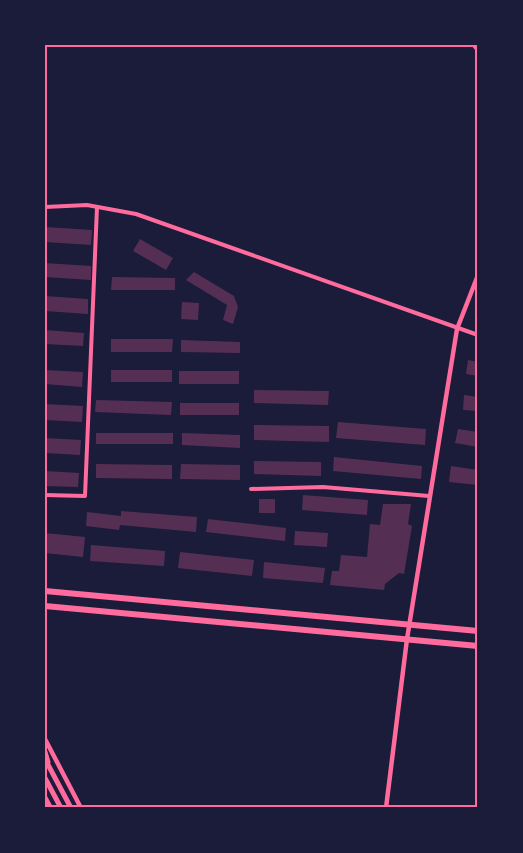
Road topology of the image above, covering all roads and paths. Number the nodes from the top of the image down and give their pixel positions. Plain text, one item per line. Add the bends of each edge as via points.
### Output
1 (474, 45) edge
2 (478, 50) edge
3 (45, 207) edge
4 (97, 207) junction
5 (478, 275) edge
6 (457, 329) junction
7 (478, 334) edge
8 (251, 489) dead end
9 (45, 495) edge
10 (429, 496) junction
11 (45, 591) edge
12 (45, 606) edge
13 (409, 625) junction
14 (478, 631) edge
15 (407, 639) junction
16 (478, 646) edge
17 (45, 739) edge
18 (45, 752) edge
19 (45, 759) edge
20 (49, 767) junction
21 (45, 778) edge
22 (45, 797) edge
23 (51, 808) edge
24 (61, 808) edge
25 (72, 808) edge
26 (81, 808) edge
27 (386, 808) edge

1 - 2 street
3 - 4 street
4 - 6 street via 136,214
4 - 9 street via 85,496
5 - 6 street
6 - 7 street
6 - 10 street
8 - 10 street via 323,487
10 - 13 street
11 - 13 main road
12 - 15 main road
13 - 14 main road
13 - 15 street
15 - 16 main road
15 - 27 street
17 - 26 street
18 - 20 main road
19 - 20 main road
20 - 25 main road
21 - 24 main road
22 - 23 street

